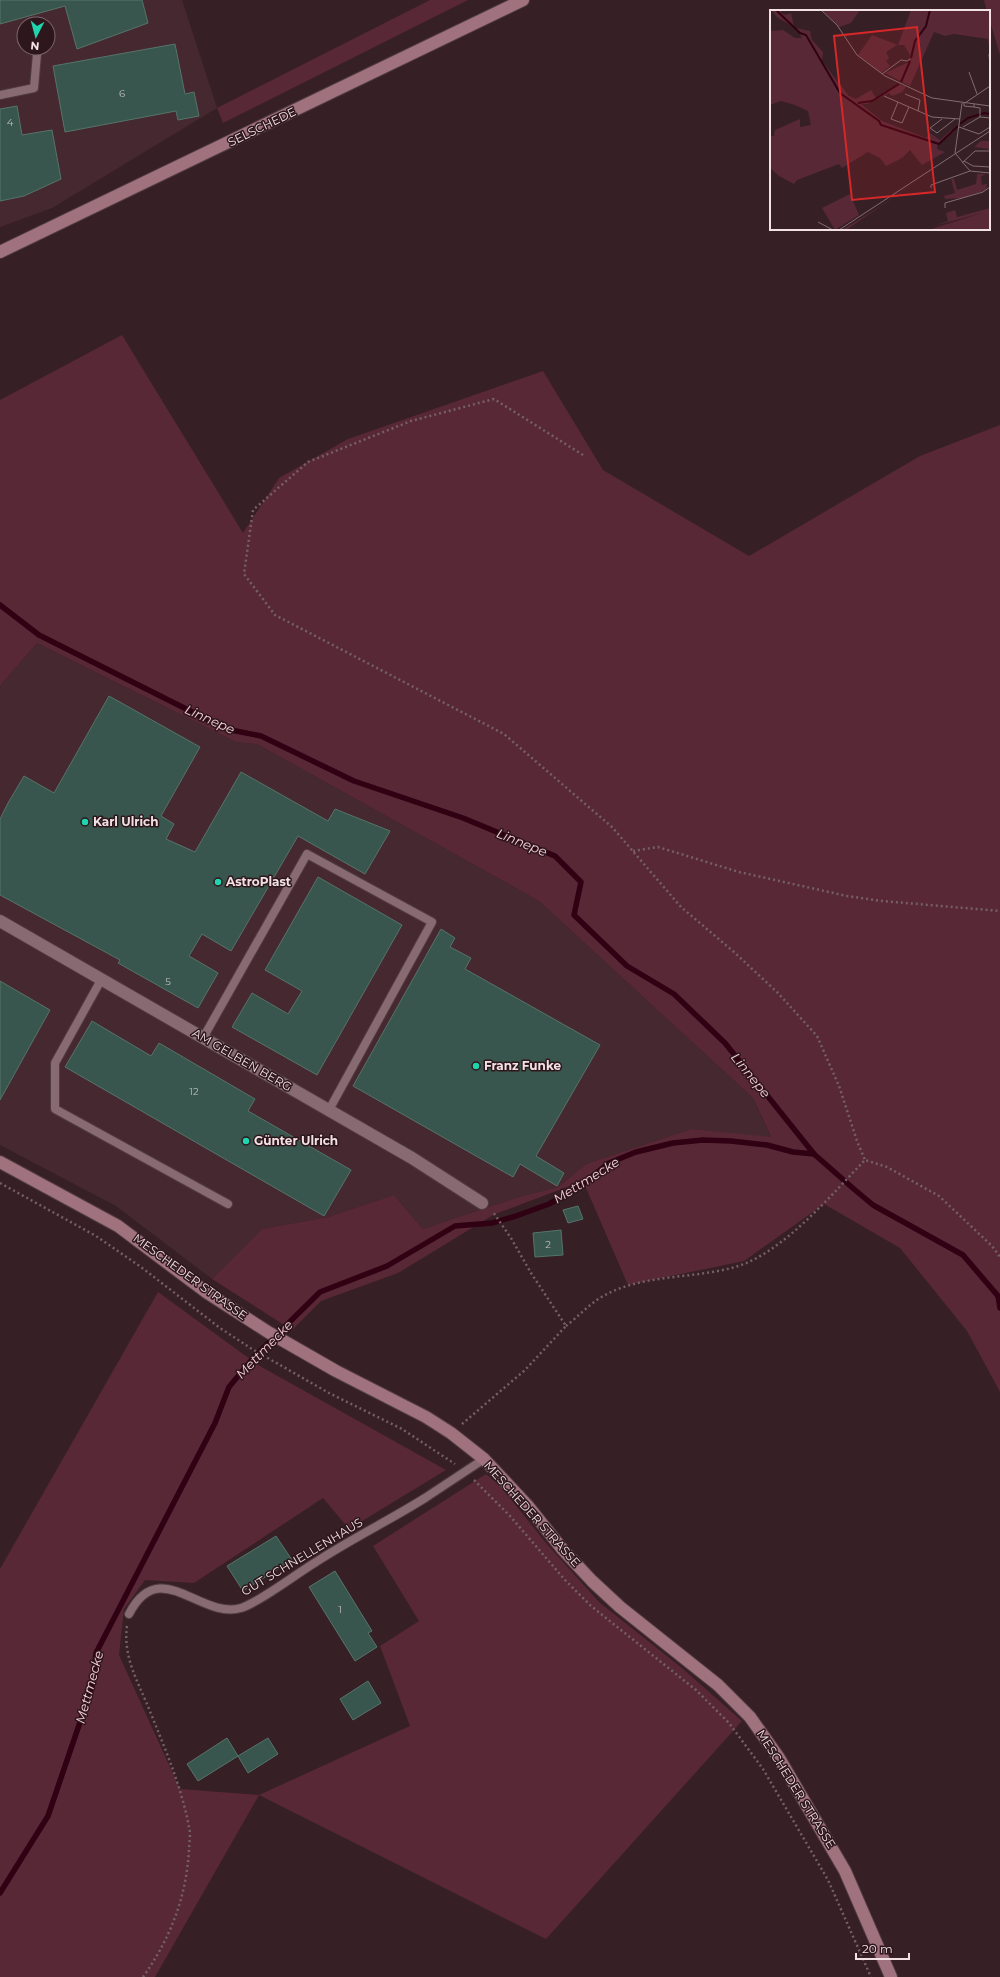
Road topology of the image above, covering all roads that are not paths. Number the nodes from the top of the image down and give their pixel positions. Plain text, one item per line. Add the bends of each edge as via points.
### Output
1 (523, 0) edge
2 (37, 56) edge
3 (0, 95) edge
4 (0, 252) edge
5 (0, 921) edge
6 (101, 980) junction
7 (203, 1038) junction
8 (329, 1110) junction
9 (0, 1162) edge
10 (482, 1203) dead end
11 (228, 1204) dead end
12 (484, 1459) junction
13 (129, 1614) road end
14 (891, 1977) edge

1 - 4 main road, SELSCHEDE
2 - 3 lane via 34,88
5 - 6 street, AM GELBEN BERG
6 - 7 street, AM GELBEN BERG
6 - 11 lane via 55,1063 55,1109
7 - 8 street, AM GELBEN BERG
7 - 8 lane via 307,854 432,922
8 - 10 street, AM GELBEN BERG via 412,1158
9 - 12 main road, MESCHEDER STRASSE via 118,1226 206,1292 268,1332 336,1371 426,1416
12 - 13 lane, GUT SCHNELLENHAUS via 425,1498 241,1608 213,1606 182,1592 161,1588 139,1597
12 - 14 main road, MESCHEDER STRASSE via 592,1581 620,1607 718,1685 750,1717 783,1765 845,1871

